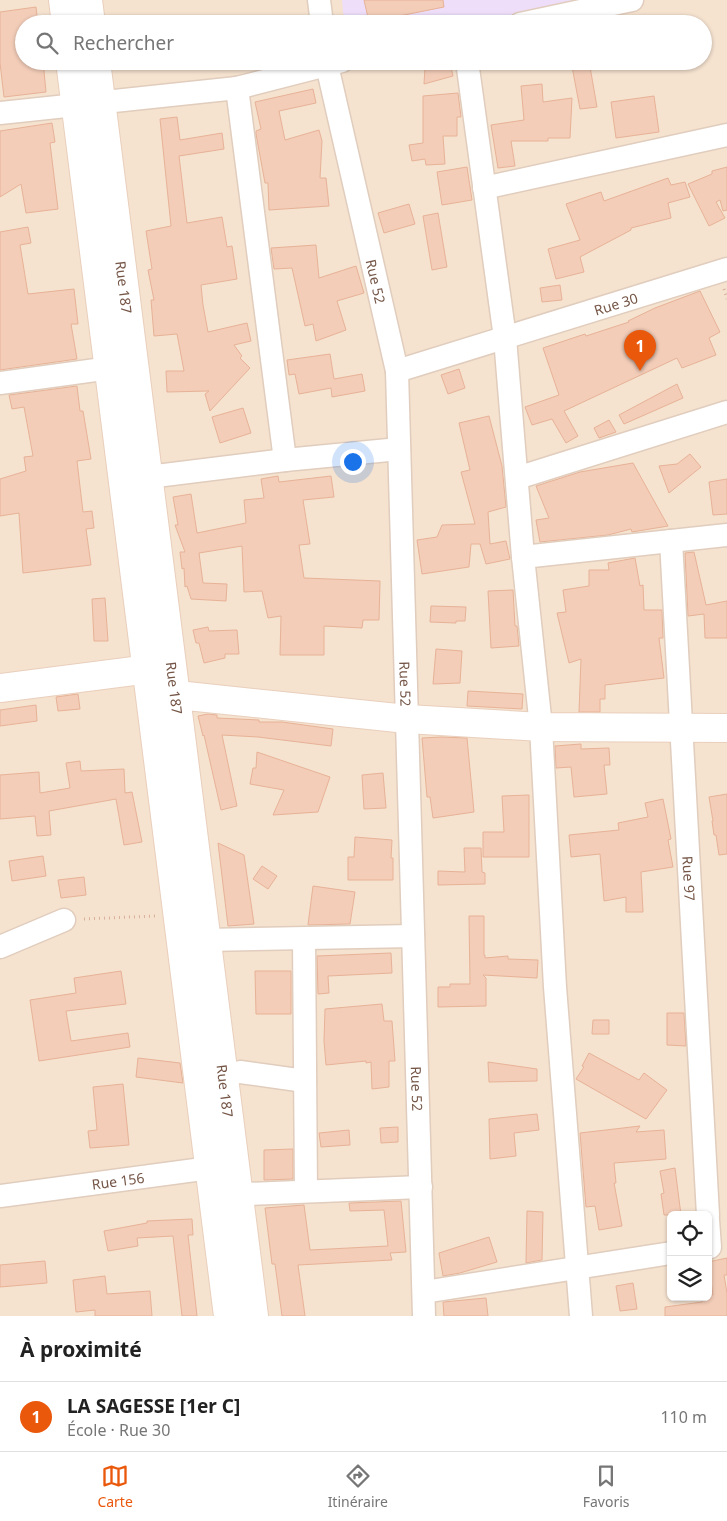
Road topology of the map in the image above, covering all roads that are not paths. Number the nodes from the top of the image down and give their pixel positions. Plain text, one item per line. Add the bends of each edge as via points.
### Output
1 (63, 0) edge
2 (88, 0) edge
3 (319, 0) edge
4 (632, 0) edge
5 (65, 15) edge
6 (90, 15) edge
7 (321, 15) edge
8 (562, 15) edge
9 (74, 70) edge
10 (94, 70) edge
11 (303, 70) edge
12 (334, 70) edge
13 (468, 70) edge
14 (237, 88) junction
15 (88, 103) junction
16 (0, 113) edge
17 (727, 134) edge
18 (484, 188) junction
19 (727, 269) edge
20 (505, 338) junction
21 (121, 367) junction
22 (397, 371) junction
23 (0, 383) edge
24 (727, 412) edge
25 (399, 449) junction
26 (285, 460) junction
27 (148, 477) junction
28 (517, 478) junction
29 (727, 535) edge
30 (671, 541) junction
31 (523, 557) junction
32 (0, 670) edge
33 (160, 671) junction
34 (0, 688) edge
35 (407, 719) junction
36 (541, 727) junction
37 (681, 728) junction
38 (727, 728) edge
39 (64, 920) road end
40 (413, 936) junction
41 (304, 939) junction
42 (206, 940) junction
43 (0, 947) edge
44 (240, 1072) dead end
45 (305, 1081) junction
46 (222, 1166) junction
47 (421, 1187) junction
48 (306, 1191) junction
49 (225, 1194) junction
50 (0, 1196) edge
51 (708, 1211) edge
52 (667, 1254) edge
53 (577, 1268) junction
54 (424, 1292) junction
55 (228, 1316) edge
56 (254, 1316) edge
57 (424, 1316) edge
58 (581, 1316) edge

1 - 5 street
2 - 6 street
3 - 7 street
4 - 8 street
9 - 15 street, Rue 187
10 - 15 street, Rue 187
11 - 14 street
12 - 22 street, Rue 52
13 - 18 street
14 - 15 street
14 - 26 street
15 - 16 street
15 - 21 street, Rue 187
17 - 18 street
18 - 20 street
19 - 20 street, Rue 30
20 - 22 street, Rue 30
20 - 28 street
21 - 23 street
21 - 27 street, Rue 187
21 - 33 street, Rue 187
22 - 25 street, Rue 52
24 - 28 street
25 - 26 street
25 - 35 street, Rue 52
26 - 27 street
27 - 33 street, Rue 187
28 - 31 street
29 - 30 street
30 - 31 street
30 - 37 street, Rue 97
31 - 36 street
32 - 33 street
33 - 34 street
33 - 35 street
33 - 42 street, Rue 187
33 - 46 street, Rue 187 via 178,915
35 - 36 street
35 - 40 street, Rue 52
36 - 37 street
36 - 53 street via 555,987
37 - 38 street
37 - 51 street, Rue 97
39 - 43 street
40 - 41 street
40 - 47 street, Rue 52
41 - 42 street
41 - 45 street
42 - 46 street, Rue 187
44 - 45 street
45 - 48 street
46 - 49 street, Rue 187
46 - 50 street, Rue 156
47 - 48 street
47 - 54 street, Rue 52
48 - 49 street
49 - 55 street, Rue 187
49 - 56 street, Rue 187
52 - 53 street
53 - 54 street
53 - 58 street
54 - 57 street, Rue 52

